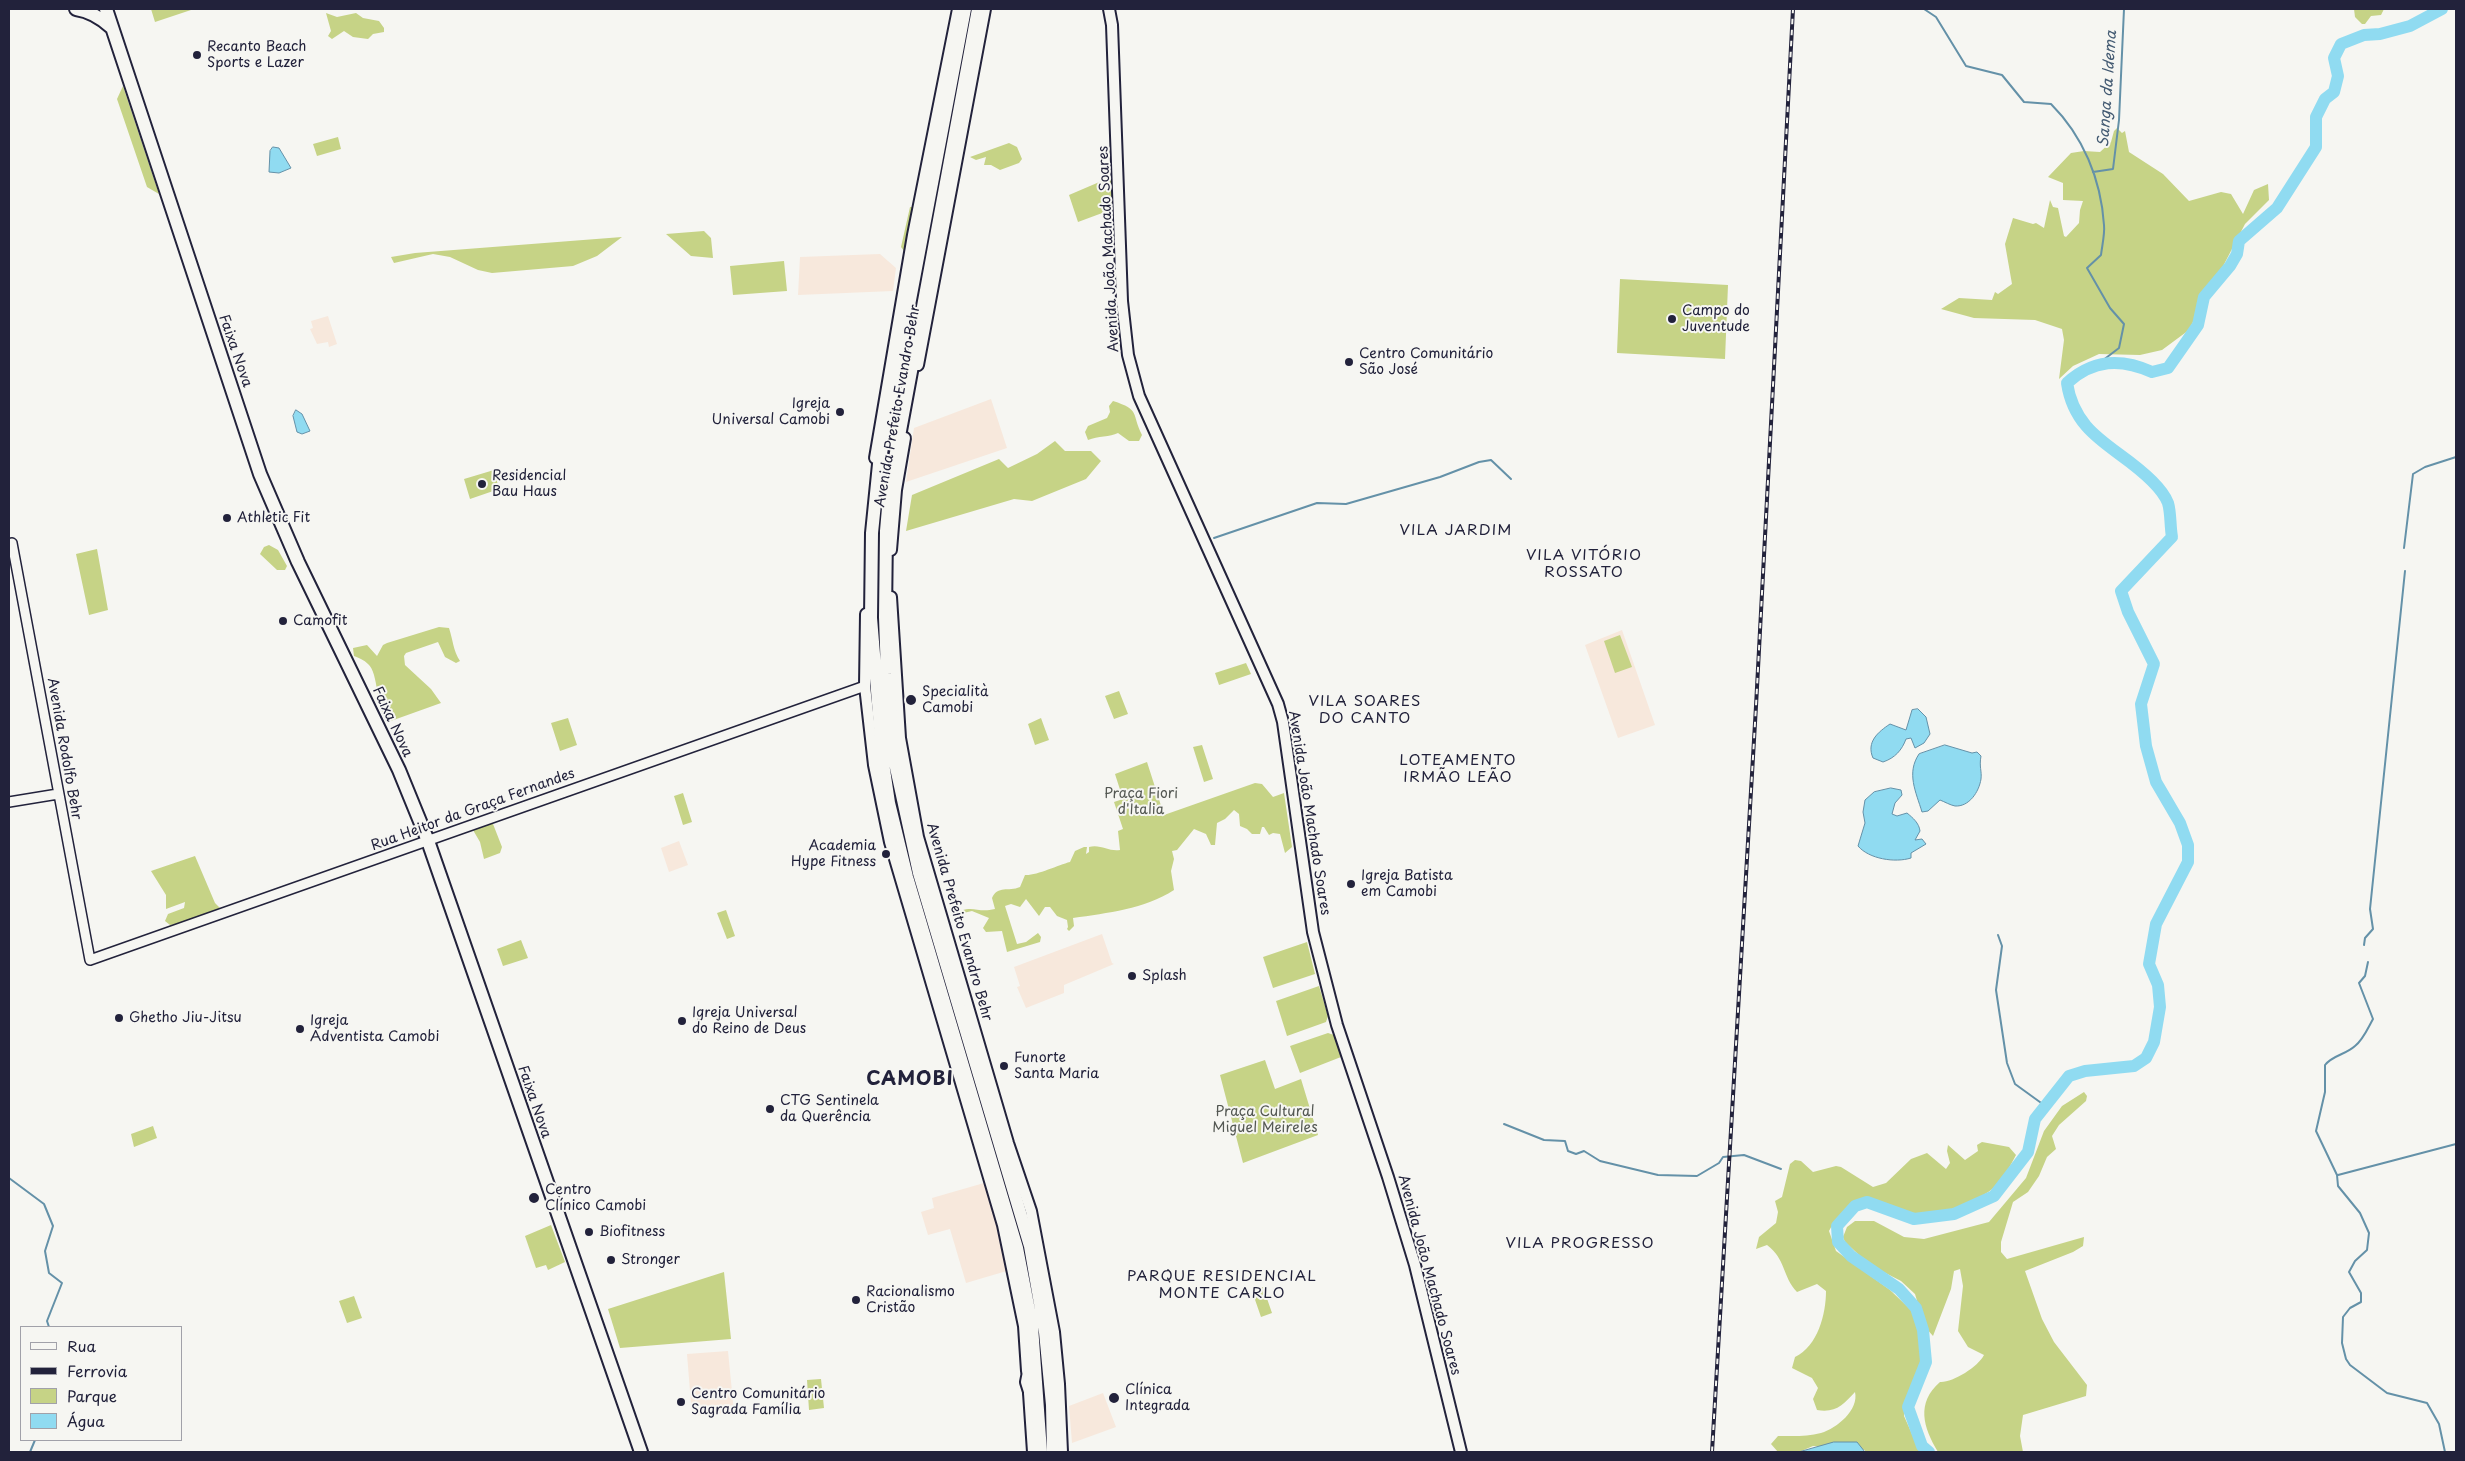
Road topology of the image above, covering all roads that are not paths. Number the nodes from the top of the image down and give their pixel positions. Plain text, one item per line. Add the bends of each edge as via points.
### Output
1 (69, 9) edge
2 (77, 9) edge
3 (106, 9) edge
4 (958, 9) edge
5 (965, 9) edge
6 (1109, 9) edge
7 (983, 10) edge
8 (112, 27) junction
9 (947, 81) junction
10 (959, 114) junction
11 (902, 302) junction
12 (899, 351) junction
13 (879, 464) junction
14 (894, 486) junction
15 (10, 543) edge
16 (870, 572) junction
17 (866, 619) junction
18 (870, 688) junction
19 (889, 705) junction
20 (895, 763) junction
21 (874, 764) junction
22 (58, 794) junction
23 (910, 797) junction
24 (9, 802) edge
25 (889, 803) junction
26 (910, 838) junction
27 (428, 841) junction
28 (941, 945) junction
29 (90, 960) joint
30 (961, 978) junction
31 (963, 1016) junction
32 (970, 1090) junction
33 (968, 1107) junction
34 (981, 1126) junction
35 (1004, 1143) junction
36 (1011, 1177) junction
37 (1027, 1199) junction
38 (1026, 1229) junction
39 (1034, 1345) junction
40 (1027, 1382) junction
41 (1039, 1420) junction
42 (641, 1452) edge
43 (1033, 1452) edge
44 (1040, 1452) edge
45 (1053, 1452) edge
46 (1062, 1452) edge
47 (1461, 1452) edge

1 - 2 street
2 - 8 highway via 100,17
3 - 8 highway, Faixa Nova
4 - 9 main road, Avenida Prefeito Evandro Behr
5 - 9 highway, Avenida Prefeito Evandro Behr
6 - 47 main road, Avenida João Machado Soares via 1122,301 1134,381 1149,423 1278,704 1313,932 1337,1025 1415,1265
7 - 10 highway, Avenida Prefeito Evandro Behr
7 - 14 main road, Avenida Prefeito Evandro Behr
8 - 27 highway, Faixa Nova via 260,474 298,562 399,770
9 - 10 highway via 958,90
9 - 11 main road, Avenida Prefeito Evandro Behr
9 - 12 highway, Avenida Prefeito Evandro Behr
10 - 14 highway, Avenida Prefeito Evandro Behr
11 - 12 highway
11 - 17 main road, Avenida Prefeito Evandro Behr via 875,450 867,534
12 - 13 highway, Avenida Prefeito Evandro Behr
13 - 14 highway via 884,479
13 - 16 highway, Avenida Prefeito Evandro Behr
14 - 19 highway, Avenida Prefeito Evandro Behr via 885,564
14 - 23 main road, Avenida Prefeito Evandro Behr via 891,617 900,738
15 - 22 street, Avenida Rodolfo Behr
16 - 17 highway
16 - 18 highway, Avenida Prefeito Evandro Behr
17 - 18 main road, Avenida Prefeito Evandro Behr
18 - 19 highway
18 - 21 main road, Avenida Prefeito Evandro Behr
18 - 25 highway, Avenida Prefeito Evandro Behr
18 - 27 street, Rua Heitor da Graça Fernandes
19 - 20 highway, Avenida Prefeito Evandro Behr
20 - 23 highway
20 - 26 highway, Avenida Prefeito Evandro Behr
21 - 25 highway
21 - 33 main road, Avenida Prefeito Evandro Behr via 900,879
22 - 24 street
22 - 29 street, Avenida Rodolfo Behr
23 - 26 highway
23 - 30 main road, Avenida Prefeito Evandro Behr via 927,870
25 - 32 highway, Avenida Prefeito Evandro Behr via 907,876
26 - 28 highway, Avenida Prefeito Evandro Behr
27 - 29 street, Rua Heitor da Graça Fernandes
27 - 42 highway, Faixa Nova
28 - 30 highway
28 - 31 highway, Avenida Prefeito Evandro Behr
30 - 31 highway
30 - 35 main road, Avenida Prefeito Evandro Behr
31 - 35 highway, Avenida Prefeito Evandro Behr
32 - 33 highway
32 - 34 highway, Avenida Prefeito Evandro Behr
33 - 34 highway
33 - 40 main road, Avenida Prefeito Evandro Behr via 1009,1250 1024,1326
34 - 35 highway
34 - 39 highway, Avenida Prefeito Evandro Behr via 1017,1248
35 - 36 highway, Avenida Prefeito Evandro Behr
35 - 37 main road, Avenida Prefeito Evandro Behr
36 - 37 highway
36 - 38 highway, Avenida Prefeito Evandro Behr
37 - 38 highway
37 - 46 main road, Avenida Prefeito Evandro Behr via 1054,1332
38 - 45 highway, Avenida Prefeito Evandro Behr via 1045,1332
39 - 40 highway
39 - 41 highway, Avenida Prefeito Evandro Behr
40 - 41 highway
40 - 43 main road, Avenida Prefeito Evandro Behr
41 - 44 highway, Avenida Prefeito Evandro Behr

